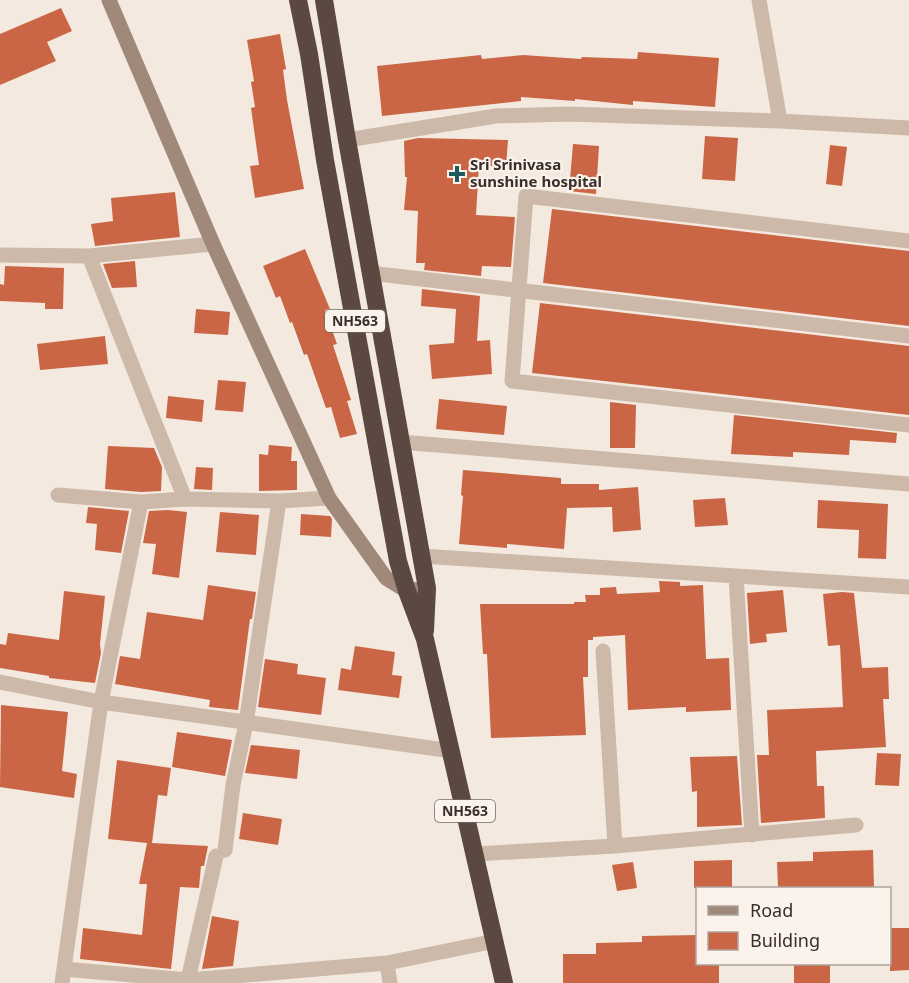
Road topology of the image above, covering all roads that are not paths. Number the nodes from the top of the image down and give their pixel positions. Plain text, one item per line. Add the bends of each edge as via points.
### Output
1 (110, 0) edge
2 (298, 0) edge
3 (324, 0) edge
4 (759, 0) edge
5 (780, 121) junction
6 (909, 128) edge
7 (347, 140) junction
8 (909, 241) edge
9 (213, 244) junction
10 (0, 255) edge
11 (89, 256) junction
12 (370, 273) junction
13 (518, 291) junction
14 (909, 336) edge
15 (909, 425) edge
16 (400, 442) junction
17 (909, 484) edge
18 (58, 495) dead end
19 (330, 498) junction
20 (185, 500) junction
21 (279, 501) junction
22 (141, 502) junction
23 (421, 556) junction
24 (736, 576) junction
25 (909, 587) edge
26 (427, 588) junction
27 (406, 591) junction
28 (425, 639) junction
29 (603, 651) dead end
30 (0, 682) edge
31 (101, 702) junction
32 (246, 723) junction
33 (452, 751) junction
34 (856, 825) dead end
35 (752, 835) junction
36 (615, 846) junction
37 (475, 854) junction
38 (495, 941) junction
39 (387, 963) junction
40 (63, 976) edge
41 (188, 980) junction
42 (390, 983) edge
43 (504, 983) edge

1 - 9 street
2 - 27 highway, NH563 via 378,457
3 - 7 highway, NH563
4 - 5 street
5 - 6 street
5 - 7 street via 568,114 496,116
7 - 12 highway, NH563
8 - 13 street via 526,196
9 - 11 street
9 - 19 street
10 - 11 street
11 - 20 street
12 - 13 street
12 - 16 highway, NH563
13 - 14 street
13 - 15 street via 512,381
16 - 17 street
16 - 23 highway, NH563
18 - 22 street
19 - 21 street
19 - 27 street via 386,578
20 - 21 street
20 - 22 street
21 - 32 street
22 - 31 street
23 - 24 street
23 - 26 highway, NH563
24 - 25 street
24 - 35 street
26 - 27 street
26 - 28 highway, NH563
27 - 28 highway, NH563
28 - 33 highway, NH563
29 - 36 street
30 - 31 street
31 - 32 street
31 - 40 street
32 - 33 street
32 - 41 street via 220,853
33 - 37 highway, NH563
34 - 35 street
35 - 36 street
36 - 37 street
37 - 38 highway, NH563
38 - 39 street
38 - 43 highway, NH563
39 - 41 street
39 - 42 street
40 - 41 street

